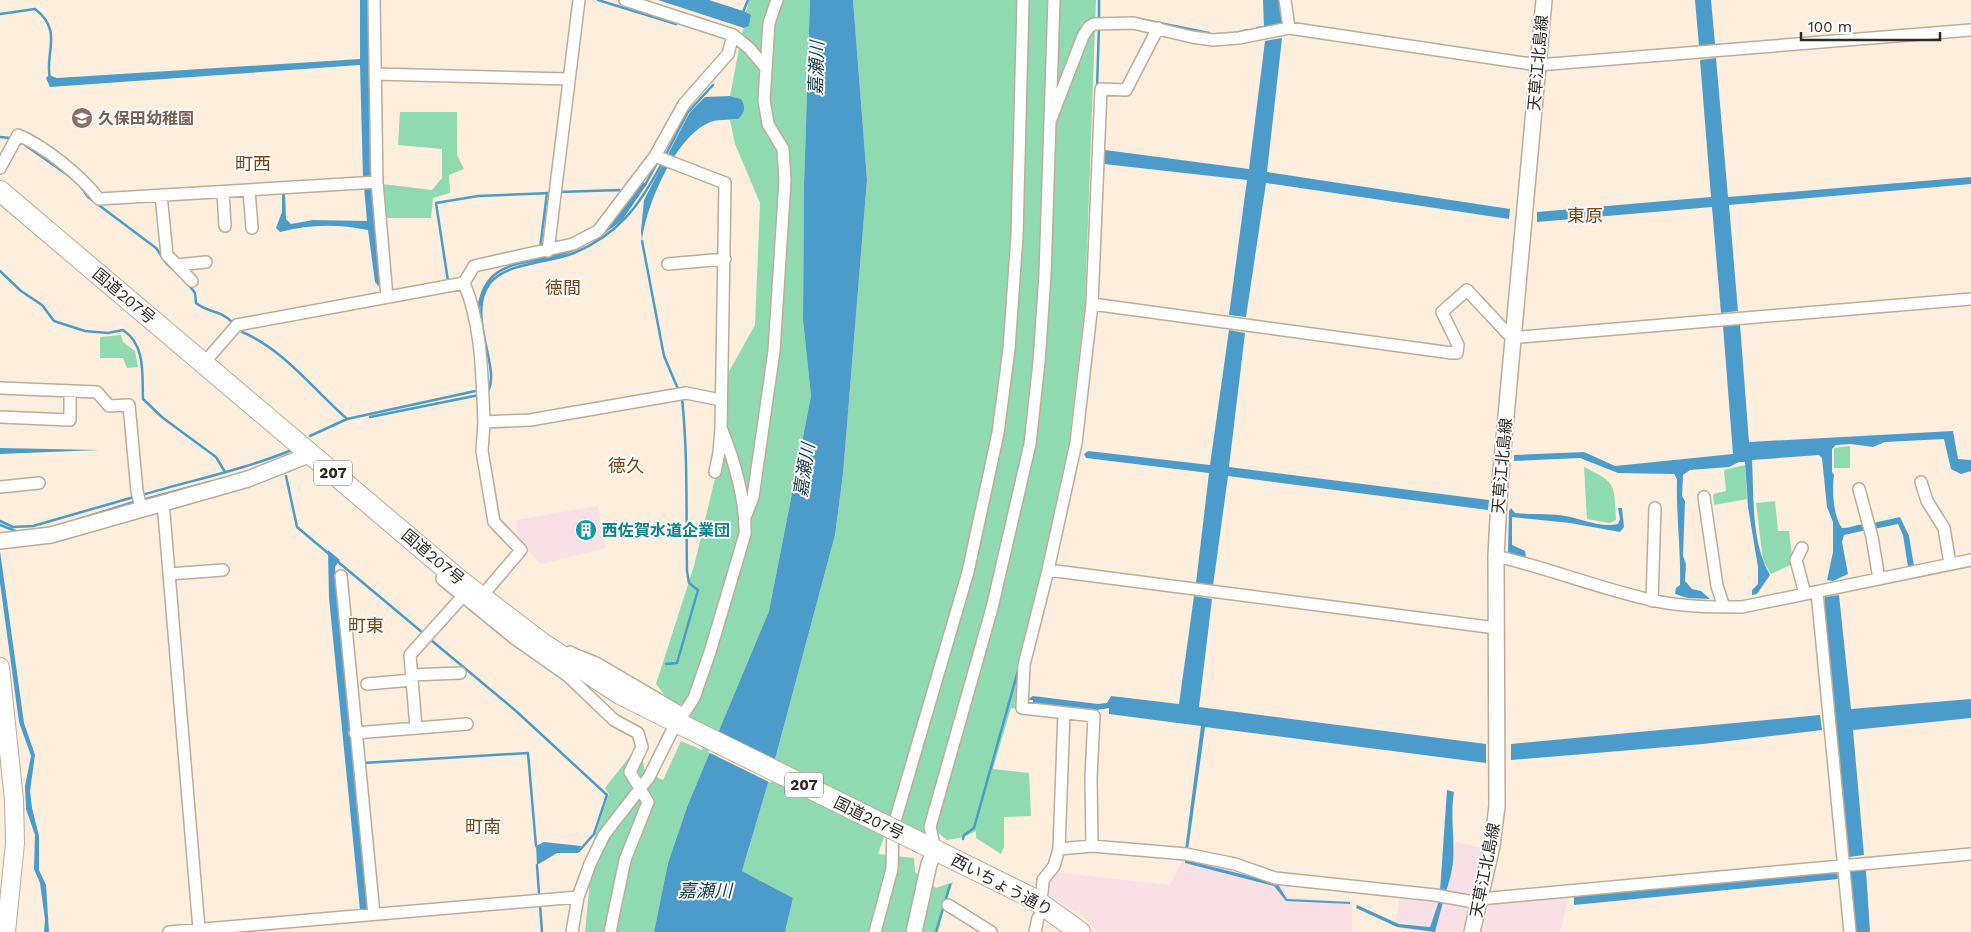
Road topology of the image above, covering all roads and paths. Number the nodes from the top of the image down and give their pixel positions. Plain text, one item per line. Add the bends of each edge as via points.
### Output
1 (374, 0) edge
2 (579, 0) edge
3 (625, 0) edge
4 (777, 0) edge
5 (1023, 0) edge
6 (1054, 0) edge
7 (1285, 0) edge
8 (1544, 0) edge
9 (1158, 28) junction
10 (1289, 28) junction
11 (1971, 30) edge
12 (733, 35) junction
13 (1538, 65) junction
14 (766, 68) junction
15 (375, 74) junction
16 (569, 79) junction
17 (1051, 119) junction
18 (658, 157) junction
19 (0, 168) edge
20 (370, 182) junction
21 (0, 190) edge
22 (249, 190) junction
23 (223, 192) junction
24 (161, 195) junction
25 (225, 226) dead end
26 (252, 228) dead end
27 (542, 252) junction
28 (726, 259) junction
29 (206, 262) dead end
30 (668, 264) dead end
31 (177, 265) junction
32 (192, 281) dead end
33 (464, 282) junction
34 (387, 292) junction
35 (1971, 299) edge
36 (1092, 304) junction
37 (1513, 335) junction
38 (203, 364) junction
39 (0, 388) edge
40 (70, 391) junction
41 (721, 400) junction
42 (0, 417) edge
43 (484, 422) junction
44 (721, 428) junction
45 (311, 454) junction
46 (715, 472) dead end
47 (1921, 482) dead end
48 (39, 483) dead end
49 (0, 487) edge
50 (1859, 489) dead end
51 (1704, 498) dead end
52 (163, 502) junction
53 (141, 508) junction
54 (1655, 508) dead end
55 (746, 515) junction
56 (0, 541) edge
57 (1802, 548) dead end
58 (1496, 556) junction
59 (1971, 560) edge
60 (1950, 564) junction
61 (223, 570) dead end
62 (1048, 570) junction
63 (169, 574) junction
64 (342, 576) dead end
65 (1879, 579) junction
66 (463, 589) junction
67 (487, 590) junction
68 (1821, 591) junction
69 (1652, 601) junction
70 (1724, 607) junction
71 (1496, 628) junction
72 (0, 667) edge
73 (460, 672) dead end
74 (412, 678) junction
75 (367, 684) dead end
76 (2, 702) edge
77 (1064, 713) junction
78 (682, 721) junction
79 (467, 724) dead end
80 (416, 728) junction
81 (355, 733) junction
82 (641, 787) junction
83 (1092, 846) junction
84 (928, 847) junction
85 (1059, 849) junction
86 (1971, 854) edge
87 (1852, 865) junction
88 (1042, 894) dead end
89 (578, 896) junction
90 (1480, 901) junction
91 (948, 905) dead end
92 (374, 914) junction
93 (1038, 918) dead end
94 (275, 927) edge
95 (200, 929) junction
96 (6, 932) edge
97 (169, 932) edge
98 (572, 932) edge
99 (610, 932) edge
100 (875, 932) edge
101 (914, 932) edge
102 (991, 932) edge
103 (1036, 932) edge
104 (1080, 932) edge
105 (1472, 932) edge
106 (1850, 932) edge

1 - 15 street
2 - 16 street
3 - 12 street
4 - 14 street via 769,22
5 - 100 street via 1017,236 1009,349 998,433 968,572 893,828 892,869
6 - 17 street
7 - 10 street
8 - 13 street, 天草江北島線
9 - 10 street via 1213,40
9 - 17 street via 1132,23 1089,26 1082,36
9 - 36 street via 1126,90 1101,88
10 - 13 street
11 - 13 street
12 - 14 street
12 - 18 street via 728,54 684,104
13 - 37 street, 天草江北島線
14 - 55 street via 764,100 768,124 783,149 785,181 774,351 753,497
15 - 16 street
15 - 20 street
16 - 27 street via 555,192
17 - 84 street via 1045,275 1030,444 992,608 930,827
18 - 27 street via 598,231 573,244
18 - 28 street via 725,183
19 - 24 street via 18,135 30,140 85,182 99,199
20 - 22 street
20 - 34 street
21 - 38 highway, 国道207号 / 207
22 - 23 street
22 - 26 street
23 - 24 street
23 - 25 street
24 - 31 street via 167,255
27 - 33 street via 474,266
28 - 30 street
28 - 41 street
29 - 31 street
31 - 32 street
33 - 34 street
33 - 43 street via 472,302
34 - 38 street via 236,325
35 - 37 street via 1520,337
36 - 37 street via 1457,352 1458,345 1442,312 1467,290 1508,334
36 - 62 street via 1076,443
37 - 58 street, 天草江北島線
38 - 45 highway, 国道207号 / 207
39 - 40 street
40 - 42 street via 70,420
40 - 53 street via 97,392 109,406 129,405
41 - 43 street via 686,393 530,420
41 - 44 street
43 - 67 street via 482,451 494,522 520,550
44 - 46 street
44 - 55 street via 731,452
45 - 52 street via 248,479
45 - 66 highway, 国道207号 / 207 via 445,567
47 - 60 street via 1927,501 1944,528
48 - 49 street
50 - 65 street
51 - 70 street via 1717,586
52 - 53 street
52 - 63 street
53 - 56 street via 50,534
54 - 69 street
55 - 78 street via 745,534 710,652
57 - 68 street via 1796,560
58 - 69 street
58 - 71 street, 天草江北島線
59 - 60 street
60 - 65 street
61 - 63 street
62 - 71 street
62 - 77 street via 1024,665 1022,708
63 - 95 street
64 - 81 street
65 - 68 street
66 - 67 street via 472,580
66 - 74 street via 410,655
66 - 78 highway, 国道207号 / 207 via 620,694
66 - 82 street via 514,638 568,676 614,720 638,733 642,747 630,772
67 - 78 street via 545,636 580,658 598,664
68 - 70 street via 1742,607
68 - 87 street via 1830,722
69 - 70 street
71 - 90 street, 天草江北島線 via 1497,806
72 - 76 main road
73 - 74 street
74 - 75 street
74 - 80 street
76 - 96 main road via 14,800 15,843
77 - 83 street via 1094,716
77 - 85 street
78 - 82 street
78 - 84 highway, 国道207号 / 207, bridge
79 - 80 street
80 - 81 street
81 - 92 street
82 - 89 street via 604,835
82 - 99 street via 648,802 625,860
83 - 85 street
83 - 90 street via 1186,854 1235,864 1275,878
84 - 101 street via 929,864
84 - 104 highway, 西いちょう通り / 207 via 1034,899
85 - 88 street via 1054,866 1043,880
86 - 87 street
87 - 90 street
87 - 106 street
89 - 92 street
89 - 98 street
90 - 105 street, 天草江北島線
91 - 102 street
92 - 94 street
93 - 103 street
94 - 95 street
95 - 97 street

